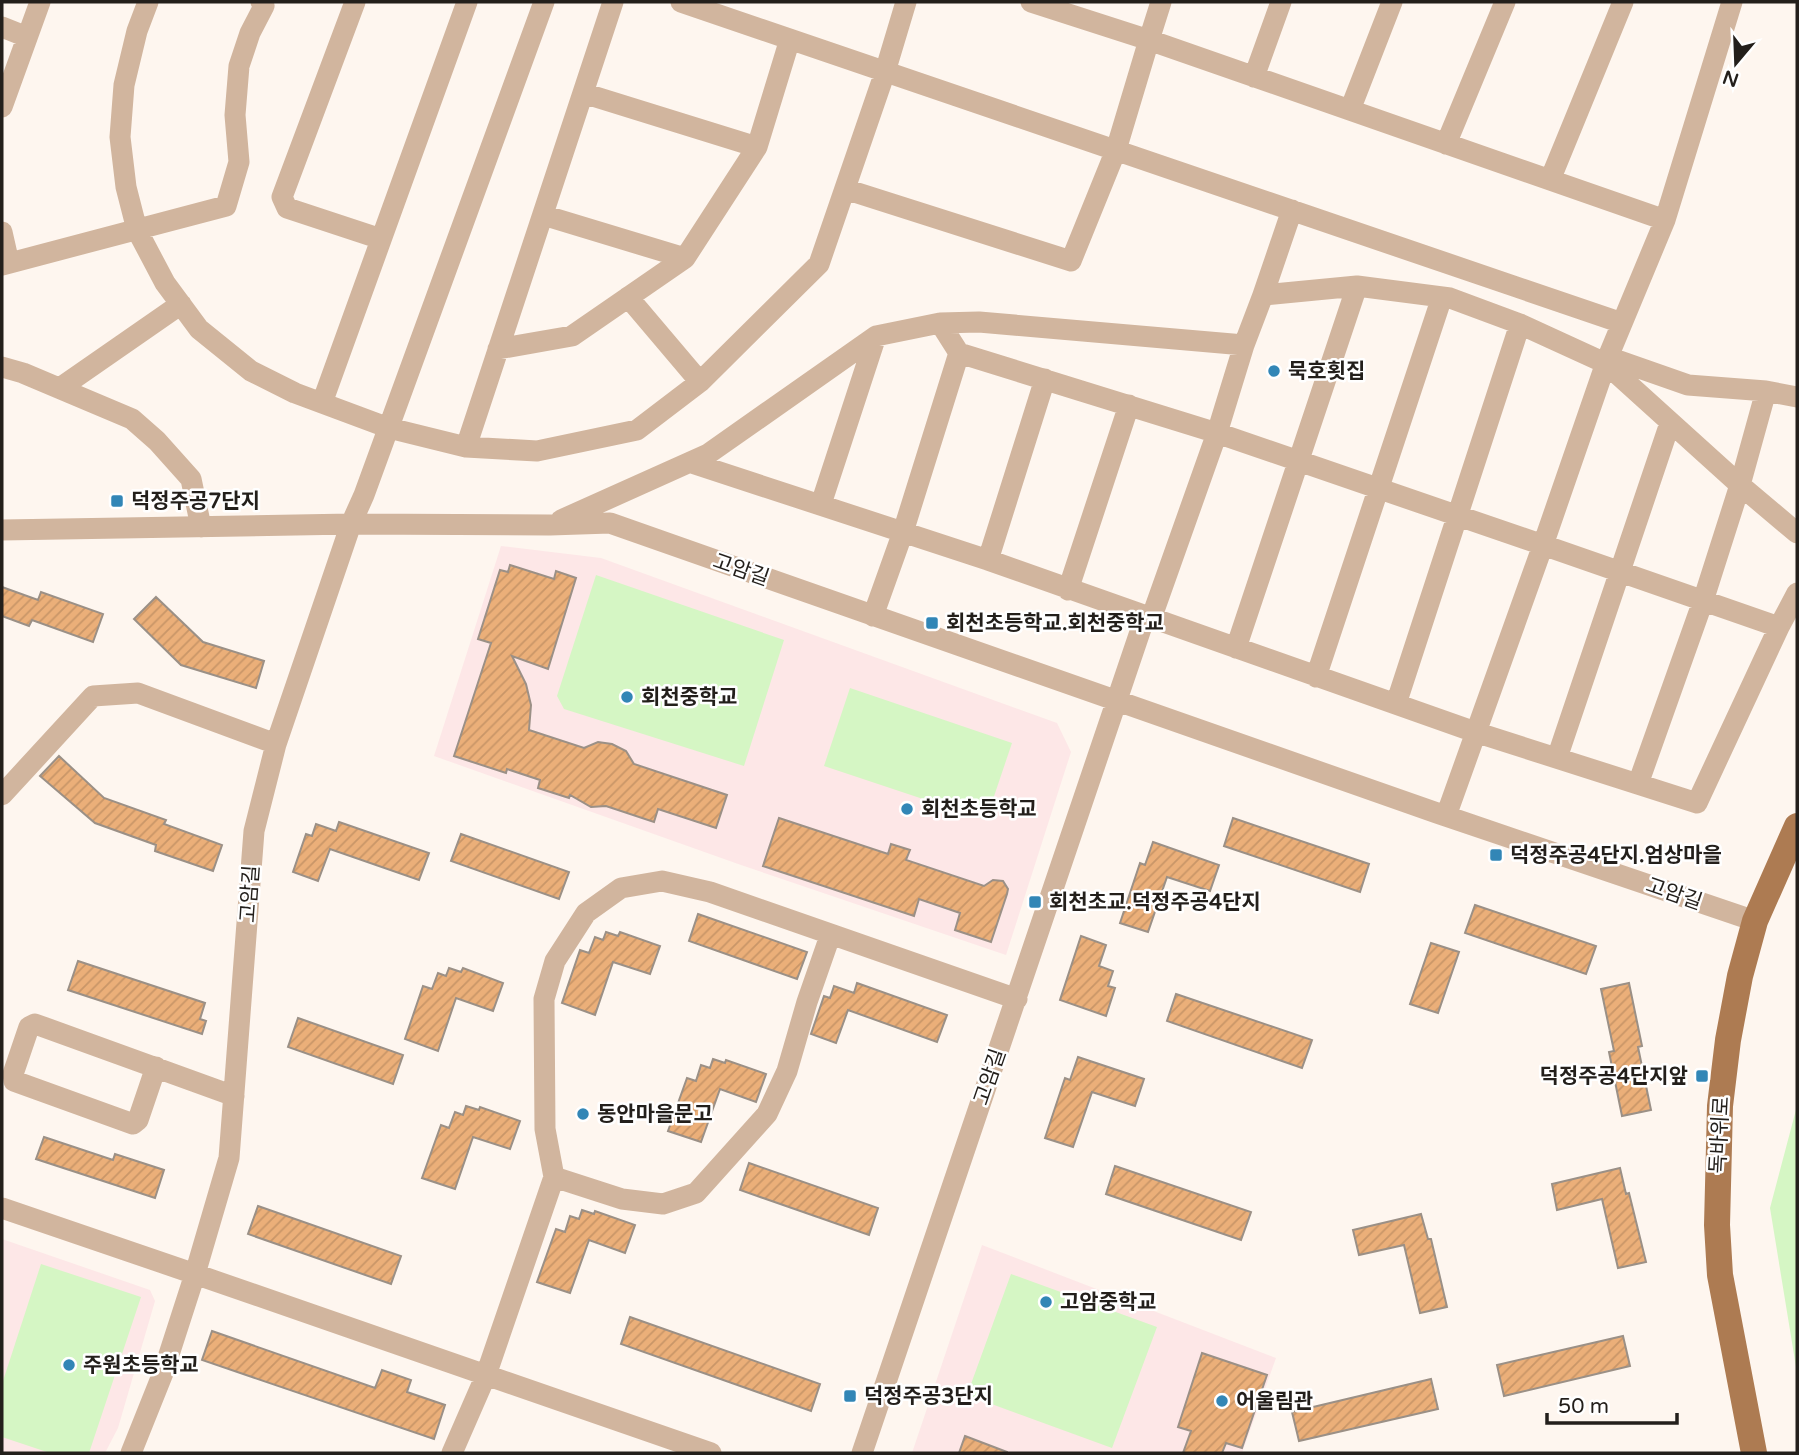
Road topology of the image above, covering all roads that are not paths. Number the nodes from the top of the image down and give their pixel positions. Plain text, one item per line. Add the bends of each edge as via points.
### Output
1 (40, 2) edge
2 (148, 2) edge
3 (261, 2) edge
4 (355, 2) edge
5 (467, 2) edge
6 (544, 2) edge
7 (613, 2) edge
8 (681, 2) edge
9 (905, 2) edge
10 (1031, 2) edge
11 (1161, 2) edge
12 (1281, 2) edge
13 (1392, 2) edge
14 (1505, 2) edge
15 (1623, 2) edge
16 (1732, 2) edge
17 (2, 27) edge
18 (27, 37) junction
19 (790, 39) junction
20 (1149, 40) junction
21 (885, 72) junction
22 (1254, 77) junction
23 (583, 93) junction
24 (2, 107) edge
25 (1350, 110) junction
26 (1446, 144) junction
27 (757, 147) junction
28 (1116, 150) junction
29 (1550, 180) junction
30 (845, 189) junction
31 (1292, 210) junction
32 (543, 215) junction
33 (1665, 220) junction
34 (137, 229) junction
35 (2, 232) edge
36 (381, 239) junction
37 (685, 258) junction
38 (5, 264) edge
39 (1357, 286) junction
40 (1262, 295) junction
41 (628, 297) junction
42 (1442, 297) junction
43 (181, 304) junction
44 (940, 323) junction
45 (1622, 323) junction
46 (1520, 324) junction
47 (876, 336) junction
48 (1244, 345) junction
49 (498, 349) junction
50 (959, 352) junction
51 (1606, 360) junction
52 (2, 367) edge
53 (1045, 379) junction
54 (700, 382) junction
55 (60, 388) junction
56 (1766, 391) junction
57 (1797, 397) edge
58 (322, 403) junction
59 (1129, 405) junction
60 (1670, 423) junction
61 (388, 428) junction
62 (1217, 433) junction
63 (466, 447) junction
64 (1300, 461) junction
65 (692, 463) junction
66 (1740, 485) junction
67 (1379, 489) junction
68 (821, 504) junction
69 (1459, 516) junction
70 (351, 524) junction
71 (550, 525) junction
72 (201, 527) junction
73 (2, 530) edge
74 (903, 532) junction
75 (1797, 533) edge
76 (1544, 545) junction
77 (988, 560) junction
78 (1621, 572) junction
79 (1068, 590) junction
80 (1797, 593) edge
81 (1703, 601) junction
82 (873, 616) junction
83 (1148, 618) junction
84 (1779, 626) junction
85 (1236, 648) junction
86 (1316, 677) junction
87 (1117, 700) junction
88 (1396, 704) junction
89 (1475, 732) junction
90 (276, 744) junction
91 (1557, 758) junction
92 (1638, 784) junction
93 (2, 795) edge
94 (1446, 816) junction
95 (1797, 826) edge
96 (1755, 921) junction
97 (830, 936) junction
98 (1017, 999) junction
99 (156, 1067) junction
100 (234, 1096) junction
101 (554, 1177) junction
102 (2, 1208) edge
103 (195, 1274) junction
104 (486, 1375) junction
105 (131, 1453) edge
106 (452, 1453) edge
107 (711, 1453) edge
108 (862, 1453) edge
109 (1754, 1453) edge

1 - 18 street
2 - 34 street via 124,85 120,137
3 - 34 street via 264,6 239,66 235,115 239,162 226,206
4 - 36 street via 282,197 287,208
5 - 36 street
6 - 61 street
7 - 23 street
8 - 19 street
9 - 21 street
10 - 20 street
11 - 20 street
12 - 22 street
13 - 25 street
14 - 26 street
15 - 29 street
16 - 33 street
17 - 18 street
18 - 24 street
19 - 21 street
19 - 27 street
20 - 22 street
20 - 28 street
21 - 28 street
21 - 30 street
22 - 25 street
23 - 27 street
23 - 32 street
25 - 26 street
26 - 29 street
27 - 37 street
28 - 30 street via 1071,261
28 - 31 street
29 - 33 street
30 - 54 street via 819,264
31 - 40 street
31 - 45 street
32 - 37 street
32 - 49 street
33 - 45 street
34 - 38 street
34 - 43 street
35 - 38 street
36 - 58 street
37 - 41 street
39 - 40 street
39 - 42 street
39 - 64 street
40 - 48 street
41 - 49 street via 572,336
41 - 54 street
42 - 46 street
42 - 67 street
43 - 55 street
43 - 58 street via 199,329 250,370
44 - 47 street
44 - 48 street via 979,322
44 - 50 street
45 - 51 street
46 - 51 street
46 - 69 street
47 - 65 street
47 - 68 street
48 - 62 street
49 - 63 street
50 - 53 street
50 - 74 street
51 - 56 street via 1688,384
51 - 60 street
51 - 76 street
52 - 55 street
53 - 59 street
53 - 77 street
54 - 63 street via 637,430 537,451
55 - 72 street via 132,419 157,441 191,479
56 - 57 street
56 - 66 street
58 - 61 street
59 - 62 street
59 - 79 street
60 - 66 street
60 - 78 street
61 - 63 street
61 - 70 street
62 - 64 street
62 - 83 street
64 - 67 street
64 - 85 street
65 - 68 street
65 - 71 street
66 - 75 street
66 - 81 street
67 - 69 street
67 - 86 street
68 - 74 street
69 - 76 street
69 - 88 street
70 - 71 street, 고암길
70 - 72 street, 고암길
70 - 90 street, 고암길
71 - 82 street, 고암길 via 610,523
72 - 73 street, 고암길
74 - 77 street
74 - 82 street
76 - 78 street
76 - 89 street
77 - 79 street
78 - 81 street
78 - 91 street
79 - 83 street
80 - 84 street
81 - 84 street
81 - 92 street
82 - 87 street, 고암길
83 - 85 street
83 - 87 street
84 - 92 street via 1697,803
85 - 86 street
86 - 88 street
87 - 94 street, 고암길
87 - 98 street, 고암길
88 - 89 street
89 - 91 street
89 - 94 street
90 - 93 street via 138,694 93,696
90 - 100 street, 고암길 via 254,831
91 - 92 street
94 - 96 street, 고암길
95 - 96 main road, 독바위로
96 - 109 main road, 독바위로 via 1728,1041 1717,1185 1720,1275
97 - 98 street
97 - 101 street via 787,1071 766,1114 696,1193 663,1204 622,1199
97 - 101 street via 710,892 662,881 621,888 586,914 555,961 544,999 545,1129
98 - 108 street, 고암길
99 - 99 street via 36,1024 29,1027 13,1073 14,1081 133,1124
99 - 100 street
100 - 103 street, 고암길 via 229,1158
101 - 104 street
102 - 103 street
103 - 104 street
103 - 105 street, 고암길
104 - 106 street
104 - 107 street

